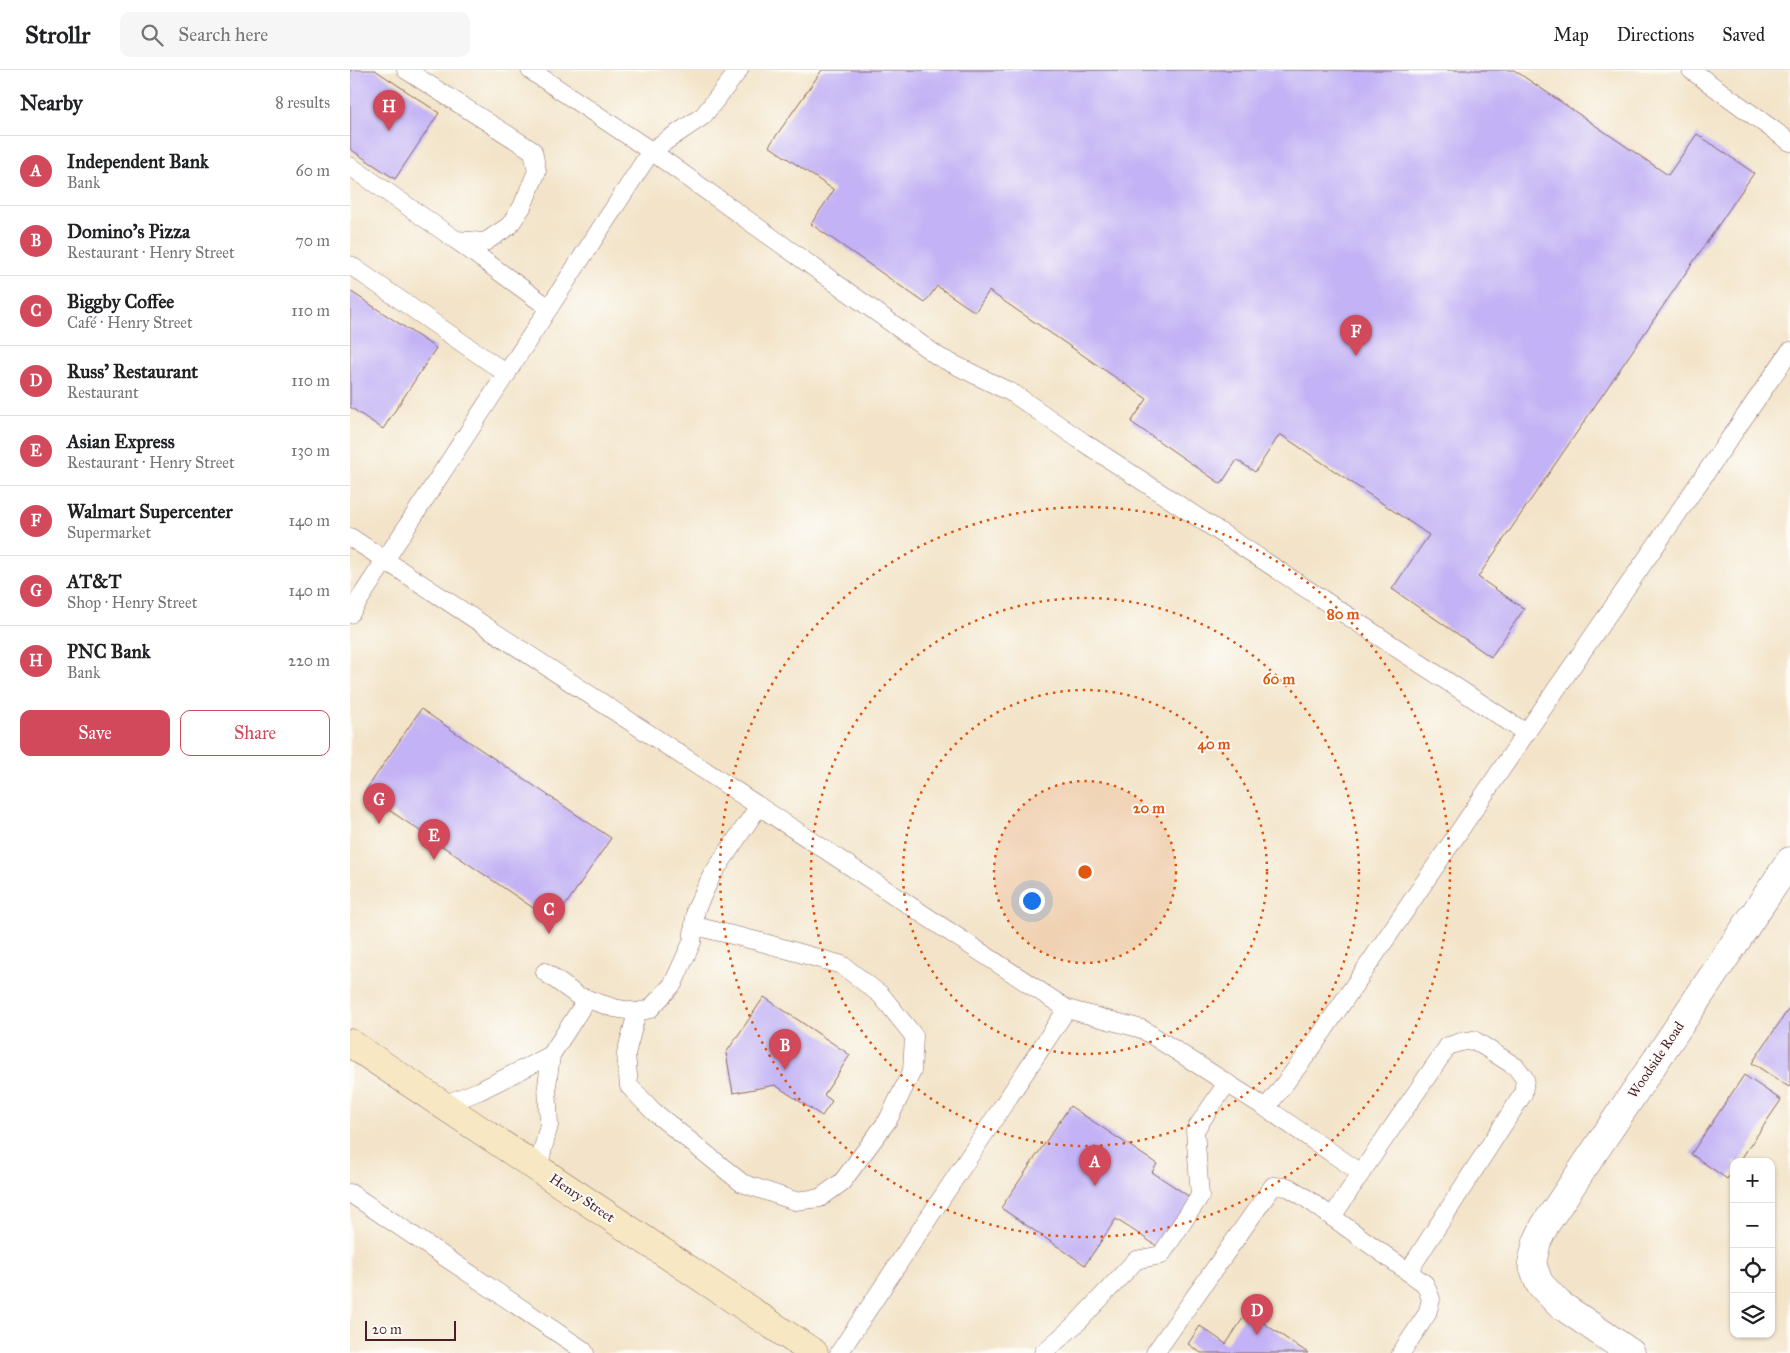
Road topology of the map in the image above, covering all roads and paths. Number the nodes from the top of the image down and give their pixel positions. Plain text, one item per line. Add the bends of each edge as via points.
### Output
1 (406, 70) edge
2 (530, 70) edge
3 (739, 70) edge
4 (1691, 70) edge
5 (1790, 142) edge
6 (651, 151) junction
7 (350, 166) edge
8 (456, 240) junction
9 (350, 265) edge
10 (550, 308) junction
11 (1790, 351) edge
12 (507, 374) junction
13 (350, 537) edge
14 (386, 561) junction
15 (350, 614) edge
16 (1526, 733) junction
17 (759, 806) junction
18 (1790, 861) edge
19 (694, 926) junction
20 (545, 972) dead end
21 (587, 999) junction
22 (1067, 1009) junction
23 (637, 1012) junction
24 (350, 1043) edge
25 (550, 1055) junction
26 (1228, 1083) junction
27 (443, 1105) junction
28 (1266, 1108) junction
29 (538, 1168) junction
30 (1361, 1173) junction
31 (350, 1193) edge
32 (1332, 1217) junction
33 (1408, 1272) junction
34 (585, 1353) edge
35 (814, 1353) edge
36 (839, 1353) edge
37 (1043, 1353) edge
38 (1155, 1353) edge
39 (1401, 1353) edge
40 (1631, 1353) edge

1 - 8 lane via 533,151 537,171 522,207 509,226 485,242
2 - 6 lane
3 - 6 lane via 703,116
4 - 5 lane
6 - 10 lane
6 - 16 lane via 939,357 1014,394
7 - 8 lane
8 - 10 lane
9 - 12 lane
10 - 12 lane
11 - 16 lane
12 - 14 lane
13 - 14 lane
14 - 15 lane
14 - 17 lane
16 - 28 lane via 1311,1049
17 - 19 lane via 712,875 696,909
17 - 22 lane
18 - 40 street, Woodside Road via 1545,1225 1537,1242 1532,1263 1539,1283 1560,1304
19 - 23 lane via 692,942 673,984 650,1009
19 - 23 lane via 842,965 881,995 914,1036 912,1071 888,1120 842,1182 820,1198 796,1201 742,1183 654,1112 629,1086 626,1054
20 - 21 lane
21 - 23 lane
21 - 25 lane
22 - 26 lane via 1142,1029
22 - 36 lane
24 - 27 main road, Henry Street
25 - 27 lane via 479,1091
25 - 29 lane via 547,1086 549,1125
26 - 28 lane
26 - 37 lane via 1195,1130 1200,1196 1161,1255 1136,1260 1078,1322
27 - 29 main road, Henry Street
28 - 30 lane
29 - 35 main road, Henry Street
30 - 32 lane
30 - 33 lane via 1448,1046 1474,1040 1516,1067 1525,1079 1523,1094
31 - 34 lane
32 - 33 lane
32 - 38 lane via 1288,1188 1273,1186
33 - 39 lane via 1425,1284 1431,1299 1427,1314

